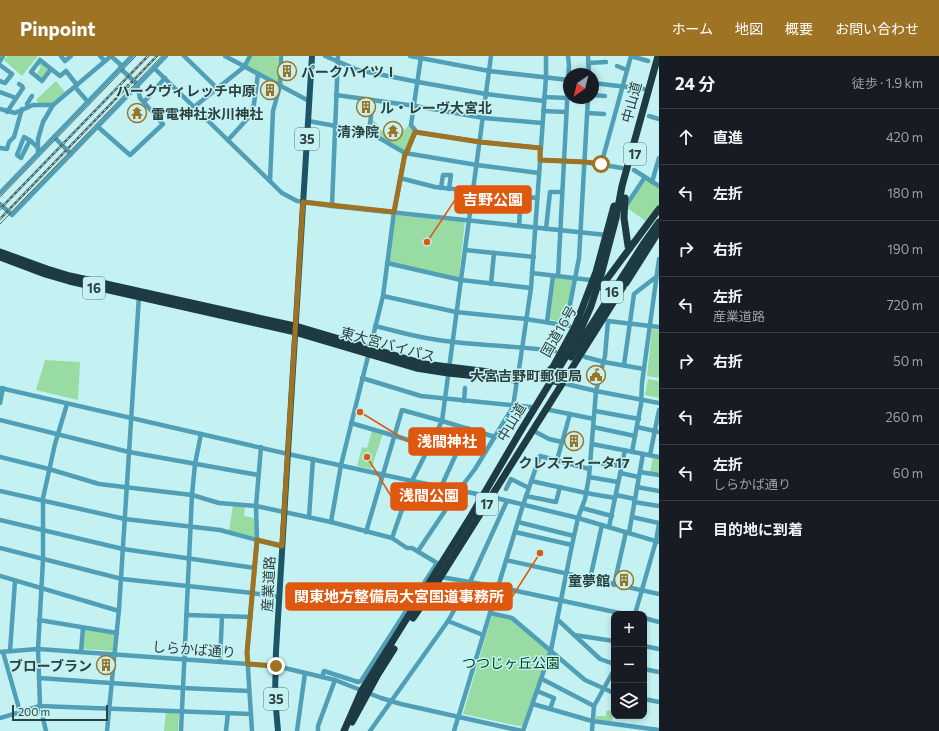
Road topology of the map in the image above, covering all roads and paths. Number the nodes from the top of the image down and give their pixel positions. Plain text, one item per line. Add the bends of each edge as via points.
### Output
1 (3, 56) edge
2 (61, 56) edge
3 (71, 56) edge
4 (100, 56) edge
5 (111, 56) edge
6 (132, 56) edge
7 (166, 56) edge
8 (184, 56) edge
9 (225, 56) edge
10 (250, 56) edge
11 (312, 56) edge
12 (325, 56) edge
13 (410, 56) edge
14 (491, 56) edge
15 (546, 56) edge
16 (568, 56) edge
17 (588, 56) edge
18 (658, 56) edge
19 (279, 57) edge
20 (421, 57) edge
21 (338, 59) edge
22 (0, 60) edge
23 (105, 61) junction
24 (648, 61) dead end
25 (606, 62) dead end
26 (588, 63) junction
27 (659, 64) edge
28 (0, 65) edge
29 (617, 66) dead end
30 (121, 67) junction
31 (244, 67) junction
32 (154, 68) junction
33 (568, 68) edge
34 (588, 68) edge
35 (51, 69) junction
36 (627, 70) junction
37 (489, 71) junction
38 (258, 74) junction
39 (546, 77) junction
40 (165, 78) junction
41 (563, 79) edge
42 (0, 81) edge
43 (418, 82) junction
44 (19, 84) dead end
45 (599, 84) edge
46 (138, 85) junction
47 (76, 86) junction
48 (280, 86) junction
49 (623, 86) junction
50 (217, 88) junction
51 (644, 89) dead end
52 (0, 92) edge
53 (486, 94) junction
54 (336, 95) junction
55 (32, 96) dead end
56 (599, 96) edge
57 (605, 96) dead end
58 (16, 98) junction
59 (563, 98) edge
60 (544, 99) junction
61 (373, 100) junction
62 (309, 101) junction
63 (88, 102) junction
64 (144, 102) junction
65 (567, 104) edge
66 (588, 104) edge
67 (53, 105) junction
68 (194, 106) junction
69 (414, 106) junction
70 (28, 107) junction
71 (0, 109) edge
72 (22, 110) junction
73 (543, 111) junction
74 (7, 112) junction
75 (566, 112) junction
76 (587, 113) junction
77 (604, 114) dead end
78 (649, 116) dead end
79 (484, 118) junction
80 (659, 119) edge
81 (308, 121) junction
82 (542, 123) junction
83 (335, 126) junction
84 (98, 127) junction
85 (638, 128) junction
86 (369, 132) junction
87 (415, 132) junction
88 (54, 137) junction
89 (228, 140) junction
90 (31, 141) dead end
91 (480, 142) junction
92 (37, 147) junction
93 (0, 148) edge
94 (540, 148) junction
95 (38, 154) junction
96 (71, 154) junction
97 (405, 154) junction
98 (659, 158) edge
99 (540, 160) junction
100 (564, 161) junction
101 (585, 162) junction
102 (601, 164) junction
103 (477, 165) junction
104 (658, 165) edge
105 (622, 168) dead end
106 (634, 170) dead end
107 (539, 173) junction
108 (644, 177) junction
109 (400, 178) junction
110 (270, 181) junction
111 (652, 182) junction
112 (659, 186) edge
113 (441, 188) junction
114 (449, 189) junction
115 (474, 191) junction
116 (562, 192) junction
117 (0, 193) edge
118 (521, 196) junction
119 (537, 198) junction
120 (303, 202) junction
121 (0, 204) edge
122 (627, 204) dead end
123 (332, 206) junction
124 (659, 209) edge
125 (394, 212) junction
126 (659, 217) edge
127 (470, 220) junction
128 (659, 222) edge
129 (302, 223) junction
130 (519, 226) junction
131 (536, 228) junction
132 (546, 229) junction
133 (561, 230) junction
134 (659, 231) edge
135 (581, 232) junction
136 (606, 235) junction
137 (628, 246) dead end
138 (465, 250) junction
139 (0, 252) edge
140 (494, 253) junction
141 (0, 257) edge
142 (534, 257) junction
143 (659, 259) edge
144 (387, 263) junction
145 (532, 273) junction
146 (556, 276) junction
147 (656, 277) junction
148 (575, 278) junction
149 (626, 278) dead end
150 (461, 280) junction
151 (590, 280) dead end
152 (491, 284) junction
153 (623, 287) junction
154 (531, 288) junction
155 (601, 288) dead end
156 (139, 295) junction
157 (383, 296) junction
158 (589, 304) dead end
159 (456, 312) junction
160 (526, 319) junction
161 (547, 322) junction
162 (629, 323) junction
163 (375, 326) junction
164 (570, 326) junction
165 (650, 326) junction
166 (659, 327) edge
167 (295, 329) junction
168 (452, 342) junction
169 (522, 347) junction
170 (570, 350) junction
171 (369, 351) junction
172 (555, 351) dead end
173 (585, 357) dead end
174 (565, 362) junction
175 (604, 362) junction
176 (624, 365) junction
177 (553, 366) junction
178 (644, 369) junction
179 (448, 370) junction
180 (527, 377) junction
181 (362, 378) junction
182 (518, 378) junction
183 (546, 381) junction
184 (562, 383) junction
185 (2, 388) edge
186 (466, 388) dead end
187 (596, 392) junction
188 (445, 399) junction
189 (642, 400) junction
190 (464, 401) junction
191 (0, 403) edge
192 (659, 403) edge
193 (67, 404) junction
194 (514, 405) junction
195 (531, 407) junction
196 (545, 409) junction
197 (595, 410) junction
198 (659, 410) edge
199 (570, 414) junction
200 (131, 419) junction
201 (594, 419) junction
202 (639, 419) junction
203 (0, 420) edge
204 (442, 421) junction
205 (351, 423) junction
206 (593, 427) junction
207 (468, 428) junction
208 (637, 428) junction
209 (532, 430) junction
210 (289, 432) junction
211 (657, 432) edge
212 (58, 434) junction
213 (201, 434) junction
214 (394, 436) junction
215 (635, 436) junction
216 (495, 437) junction
217 (562, 442) junction
218 (592, 444) junction
219 (429, 446) junction
220 (261, 447) junction
221 (625, 450) junction
222 (129, 452) junction
223 (632, 452) junction
224 (288, 454) junction
225 (643, 454) junction
226 (650, 455) junction
227 (0, 457) edge
228 (659, 457) edge
229 (313, 459) junction
230 (557, 460) junction
231 (590, 462) junction
232 (195, 464) junction
233 (341, 465) junction
234 (622, 466) junction
235 (50, 469) junction
236 (590, 469) junction
237 (640, 472) junction
238 (620, 473) junction
239 (383, 475) junction
240 (659, 475) edge
241 (258, 476) junction
242 (589, 477) junction
243 (639, 477) junction
244 (412, 481) junction
245 (531, 481) junction
246 (618, 482) junction
247 (127, 487) junction
248 (441, 487) junction
249 (560, 487) junction
250 (637, 487) junction
251 (506, 488) dead end
252 (529, 488) junction
253 (459, 490) junction
254 (659, 490) edge
255 (0, 491) edge
256 (586, 493) junction
257 (477, 494) dead end
258 (192, 495) junction
259 (526, 496) junction
260 (616, 496) junction
261 (496, 498) dead end
262 (635, 500) junction
263 (43, 501) junction
264 (507, 501) junction
265 (523, 505) junction
266 (256, 506) junction
267 (659, 506) edge
268 (582, 508) junction
269 (284, 512) junction
270 (612, 516) junction
271 (632, 516) junction
272 (309, 517) junction
273 (472, 517) junction
274 (578, 518) junction
275 (125, 519) junction
276 (0, 520) edge
277 (331, 522) junction
278 (518, 522) junction
279 (659, 524) edge
280 (602, 525) junction
281 (191, 527) junction
282 (609, 527) junction
283 (43, 530) junction
284 (366, 532) junction
285 (515, 532) junction
286 (627, 533) junction
287 (574, 536) junction
288 (392, 538) junction
289 (257, 540) junction
290 (658, 541) edge
291 (572, 545) junction
292 (282, 546) junction
293 (460, 546) junction
294 (0, 548) edge
295 (123, 550) junction
296 (418, 551) junction
297 (189, 558) junction
298 (43, 560) junction
299 (506, 560) junction
300 (255, 568) junction
301 (567, 574) junction
302 (0, 576) edge
303 (441, 577) junction
304 (122, 579) junction
305 (590, 579) junction
306 (15, 581) junction
307 (470, 582) junction
308 (614, 585) junction
309 (187, 586) junction
310 (498, 587) junction
311 (42, 589) junction
312 (641, 590) junction
313 (253, 593) junction
314 (659, 594) edge
315 (279, 598) junction
316 (561, 601) junction
317 (119, 611) junction
318 (611, 611) edge
319 (636, 611) edge
320 (490, 613) junction
321 (186, 615) junction
322 (222, 616) junction
323 (251, 617) junction
324 (557, 619) junction
325 (647, 619) edge
326 (39, 620) junction
327 (448, 620) junction
328 (410, 622) junction
329 (659, 622) edge
330 (83, 628) junction
331 (117, 633) junction
332 (573, 634) junction
333 (483, 636) junction
334 (611, 640) edge
335 (647, 647) edge
336 (38, 649) junction
337 (659, 649) edge
338 (551, 650) junction
339 (10, 651) junction
340 (2, 652) edge
341 (81, 652) junction
342 (115, 654) junction
343 (184, 660) junction
344 (220, 662) junction
345 (611, 663) edge
346 (248, 664) junction
347 (276, 666) junction
348 (647, 670) edge
349 (659, 672) edge
350 (305, 673) junction
351 (611, 675) edge
352 (322, 677) junction
353 (39, 678) junction
354 (542, 679) junction
355 (335, 680) junction
356 (112, 683) junction
357 (183, 688) junction
358 (604, 688) junction
359 (249, 690) junction
360 (537, 691) junction
361 (365, 692) junction
362 (611, 692) edge
363 (647, 700) edge
364 (391, 702) junction
365 (659, 702) edge
366 (533, 704) junction
367 (40, 706) junction
368 (594, 706) junction
369 (109, 709) junction
370 (550, 709) junction
371 (20, 712) junction
372 (182, 712) junction
373 (228, 713) junction
374 (251, 714) junction
375 (459, 717) junction
376 (0, 718) edge
377 (592, 721) junction
378 (659, 730) edge
379 (46, 731) edge
380 (107, 731) edge
381 (181, 731) edge
382 (226, 731) edge
383 (252, 731) edge
384 (278, 731) edge
385 (297, 731) edge
386 (318, 731) edge
387 (344, 731) edge
388 (348, 731) edge
389 (372, 731) edge
390 (454, 731) edge
391 (523, 731) edge
392 (592, 731) edge

1 - 22 street
2 - 3 street via 65,61
4 - 23 street
5 - 23 street
5 - 30 street
6 - 30 street
7 - 32 street
8 - 50 street
9 - 31 street
10 - 31 street
11 - 62 main road, 産業道路 / 35
12 - 21 street
13 - 20 street
14 - 37 street
15 - 39 street
16 - 33 street
17 - 26 street
18 - 85 highway, 中山道 / 17
19 - 48 street
20 - 37 street
20 - 43 street
21 - 43 street via 358,70
21 - 54 street
23 - 47 street
24 - 36 street via 631,56
25 - 26 street
26 - 34 street
27 - 137 highway, 中山道 / 17 via 626,190 623,212
28 - 42 street via 12,74 4,83
29 - 36 street
30 - 46 street
30 - 63 street
31 - 38 street
31 - 50 street
32 - 40 street
32 - 46 street
35 - 35 street via 40,60 31,72 42,81
35 - 47 street via 60,76 66,71
36 - 49 street
37 - 39 street
37 - 53 street
38 - 48 street
38 - 89 street via 254,104 249,118
39 - 41 street
39 - 60 street
40 - 64 street
40 - 68 street
43 - 53 street
43 - 69 street
44 - 58 street via 23,88
45 - 49 street
46 - 64 street via 140,98
46 - 84 street
47 - 63 street
47 - 67 street
48 - 62 street
48 - 110 street via 273,111
49 - 51 street
49 - 102 street
50 - 68 street
52 - 58 street
53 - 60 street
53 - 79 street
54 - 61 street
54 - 83 street
55 - 70 street
56 - 57 street
58 - 74 street
59 - 60 street
60 - 73 street
61 - 69 street
61 - 86 street
62 - 81 main road, 産業道路 / 35
63 - 88 street
64 - 84 street via 163,124 130,155
65 - 75 street
66 - 76 street
67 - 70 street via 40,104
67 - 92 street via 43,122
68 - 89 street
69 - 79 street
69 - 87 street via 411,125
70 - 72 street
71 - 74 street
72 - 74 street via 15,113
72 - 93 street via 14,137 7,149
73 - 75 street
73 - 82 street
75 - 100 street
76 - 77 street
76 - 101 street
78 - 80 street
79 - 82 street
79 - 91 street
81 - 83 street
81 - 120 main road, 産業道路 / 35
82 - 94 street
83 - 86 street
83 - 123 street
84 - 96 street
85 - 136 highway
85 - 170 highway, 中山道 / 17 via 602,275 591,306
86 - 97 street
87 - 91 street
87 - 97 street
88 - 95 street
88 - 96 street
89 - 110 street
90 - 92 street
91 - 94 street
91 - 103 street
92 - 95 street
94 - 99 street
95 - 117 street
96 - 121 street via 12,215
97 - 103 street
97 - 109 street
98 - 104 street
99 - 100 street
99 - 107 street
100 - 101 street
100 - 116 street
101 - 102 street
101 - 135 street
102 - 105 street
103 - 107 street
103 - 115 street
104 - 111 street
106 - 108 street
107 - 119 street
108 - 111 street
108 - 122 street
109 - 113 street
109 - 125 street
110 - 120 street via 282,193
111 - 112 street
113 - 114 street
113 - 114 street via 443,175 451,175
114 - 115 street
115 - 118 street
115 - 127 street
116 - 132 street via 550,192
116 - 133 street
118 - 119 street
118 - 130 street
119 - 131 street
120 - 123 street
120 - 129 main road, 産業道路 / 35
123 - 125 street
124 - 155 highway, 16
125 - 127 street
125 - 144 street
126 - 170 highway, 16
127 - 130 street
127 - 138 street
128 - 174 highway, 16
129 - 167 main road, 35 via 298,238
129 - 210 main road, 産業道路 / 35
130 - 131 street
131 - 132 street
131 - 142 street
132 - 133 street
133 - 135 street
133 - 146 street
134 - 153 highway, 16
135 - 136 street
135 - 148 street
136 - 164 highway via 592,286
138 - 140 street
138 - 150 street
139 - 156 highway, 東大宮バイパス / 16 via 47,269
140 - 142 street
140 - 152 street
141 - 156 highway, 東大宮バイパス / 16 via 69,281
142 - 145 street
143 - 147 street
144 - 150 street
144 - 157 street
145 - 146 street
145 - 154 street
146 - 148 street
146 - 161 street
147 - 162 street via 634,294
147 - 165 street
148 - 151 street
148 - 164 street
149 - 153 highway, 中山道
150 - 152 street
150 - 159 street
152 - 154 street
153 - 184 highway, 中山道 / 16
154 - 160 street
156 - 167 highway, 東大宮バイパス / 16
156 - 200 street
157 - 159 street
157 - 163 street
158 - 164 highway, 国道16号 / 16
159 - 160 street
159 - 168 street
160 - 161 street
160 - 169 street
161 - 164 street
162 - 165 street
162 - 175 street via 608,321
162 - 176 street
163 - 168 street
163 - 171 street
164 - 177 highway, 国道16号 / 16
165 - 166 street
165 - 178 street
167 - 171 highway, 東大宮バイパス / 16
167 - 210 main road, 35 via 293,420
168 - 169 street
168 - 179 street
169 - 172 street
169 - 182 street
170 - 174 highway, 中山道 / 17
171 - 179 highway, 東大宮バイパス / 16
171 - 181 street
173 - 175 street
174 - 273 highway, 中山道 / 17
175 - 176 street
175 - 187 street
176 - 178 street
177 - 180 highway, 国道16号 / 16 via 546,374
177 - 184 highway via 554,374
178 - 189 street
179 - 182 highway, 東大宮バイパス / 16
179 - 188 street
180 - 182 highway, 東大宮バイパス / 16
180 - 183 highway, 東大宮バイパス / 16
181 - 188 street via 421,396
181 - 205 street
182 - 183 highway, 東大宮バイパス / 16
182 - 194 street
183 - 184 highway, 東大宮バイパス / 16
183 - 195 highway
184 - 187 street
184 - 196 highway, 中山道 / 17
185 - 191 street
185 - 193 street
186 - 190 street
187 - 189 street
187 - 197 street
188 - 190 street
188 - 204 street
189 - 192 street
189 - 202 street
190 - 194 street
193 - 200 street
193 - 212 street
194 - 195 street
194 - 216 street
195 - 273 highway via 488,477
196 - 199 street
196 - 209 highway, 中山道 / 17
197 - 201 street
197 - 202 street
198 - 211 street
199 - 201 street
199 - 217 street
200 - 213 street
200 - 222 street
201 - 206 street
202 - 208 street
203 - 212 street
204 - 207 street
204 - 214 street via 402,410
204 - 219 street
205 - 214 street
205 - 233 street
206 - 215 street
206 - 218 street
207 - 216 street
207 - 248 street
208 - 211 street
208 - 215 street
209 - 217 street
209 - 293 highway, 中山道 / 17
210 - 224 main road, 産業道路 / 35
211 - 226 street
212 - 222 street
212 - 235 street
213 - 220 street
213 - 232 street
214 - 219 street
214 - 239 street
215 - 223 street
216 - 253 street
217 - 230 street
218 - 221 street
218 - 231 street
219 - 244 street
220 - 224 street
220 - 241 street
221 - 223 street
221 - 234 street
222 - 232 street
222 - 247 street
223 - 225 street
224 - 229 street
224 - 269 main road, 産業道路 / 35
225 - 226 street
225 - 237 street
226 - 228 street
227 - 235 street
229 - 233 street
229 - 272 street
230 - 236 street
230 - 245 street via 540,456
231 - 234 street
231 - 236 street
232 - 241 street
232 - 258 street
233 - 239 street
233 - 277 street
234 - 238 street
235 - 247 street via 100,484
235 - 263 street
236 - 242 street
237 - 240 street
237 - 243 street
238 - 243 street
238 - 246 street
239 - 244 street
239 - 284 street
241 - 266 street
242 - 246 street
242 - 256 street
243 - 250 street
244 - 248 street
244 - 288 street
245 - 249 street
245 - 252 street
246 - 260 street
247 - 258 street
247 - 275 street
248 - 253 street
249 - 256 street
249 - 259 street via 556,502
250 - 254 street
250 - 262 street
251 - 252 street via 511,479
252 - 259 street
253 - 257 street
253 - 296 street
255 - 263 street
256 - 260 street
256 - 268 street
258 - 266 street via 219,503
258 - 281 street
259 - 265 street
260 - 262 street
260 - 270 street
261 - 264 street
262 - 267 street
262 - 271 street
263 - 275 street
263 - 283 street
264 - 265 street
264 - 307 street
265 - 274 street
265 - 278 street
266 - 269 street
266 - 289 street
268 - 270 street
268 - 274 street
269 - 272 street
269 - 292 main road, 産業道路 / 35
270 - 282 street
271 - 279 street
271 - 286 street
272 - 277 street
273 - 293 highway
273 - 328 highway, 17
273 - 361 highway, 中山道 / 17
274 - 280 street
274 - 287 street
275 - 281 street
275 - 295 street
276 - 283 street
277 - 284 street
278 - 285 street
278 - 287 street
279 - 290 street
280 - 282 street
280 - 305 street
281 - 289 street via 220,530
281 - 297 street
282 - 286 street
283 - 295 street
283 - 298 street
284 - 288 street
285 - 291 street
285 - 299 street
286 - 290 street
286 - 308 street
287 - 291 street
288 - 296 street via 407,548
289 - 292 street
289 - 300 street
290 - 312 street
291 - 301 street
292 - 315 main road, 産業道路 / 35
293 - 303 highway, 中山道 / 17
294 - 298 street
295 - 297 street
295 - 304 street
296 - 352 street via 437,563 361,681 324,671
297 - 300 street
297 - 309 street
298 - 304 street
298 - 311 street
299 - 301 street
299 - 310 street
300 - 313 street
301 - 305 street
301 - 316 street
302 - 306 street
303 - 307 street
303 - 328 highway, 中山道 / 17
304 - 309 street
304 - 317 street
305 - 308 street
306 - 311 street
306 - 339 street
307 - 310 street
307 - 327 street
308 - 312 street
309 - 313 street
309 - 321 street
310 - 316 street
310 - 320 street
311 - 317 street
311 - 326 street
312 - 314 street
312 - 319 street
313 - 315 street
313 - 323 street
315 - 347 main road, 産業道路 / 35
316 - 318 street
316 - 324 street
317 - 331 street
320 - 333 street
320 - 338 street via 512,618
321 - 322 street
321 - 343 street
322 - 323 street
322 - 344 street
323 - 346 street
324 - 332 street
324 - 338 street
325 - 329 street
326 - 330 street
326 - 336 street
327 - 333 street
327 - 364 street
328 - 361 highway, 中山道 / 17
330 - 331 street
330 - 341 street
331 - 342 street
332 - 334 street
332 - 345 street via 600,659
333 - 375 street
335 - 337 street
336 - 339 street, しらかば通り
336 - 341 street, しらかば通り
336 - 353 street
338 - 354 street
338 - 358 street via 585,680
339 - 340 street, しらかば通り
340 - 371 street
341 - 342 street, しらかば通り
342 - 343 street, しらかば通り
342 - 356 street
343 - 344 street, しらかば通り
343 - 357 street
344 - 346 street, しらかば通り
346 - 347 street, しらかば通り
346 - 359 street
347 - 350 street, しらかば通り
347 - 384 main road, 産業道路 / 35
348 - 349 street
350 - 352 street, しらかば通り
350 - 385 street
351 - 358 street
352 - 355 street, しらかば通り
353 - 356 street
353 - 367 street
354 - 360 street
354 - 368 street
355 - 361 street, しらかば通り
355 - 386 street
356 - 357 street
356 - 369 street
357 - 359 street
357 - 372 street
358 - 362 street
358 - 368 street
359 - 374 street
360 - 366 street
360 - 370 street via 554,698
361 - 364 street, しらかば通り
361 - 387 highway, 中山道 / 17
361 - 388 highway, 中山道 / 17
363 - 365 street
364 - 375 street, しらかば通り
364 - 389 street
366 - 370 street
366 - 391 street
367 - 369 street
367 - 371 street
367 - 379 street
368 - 377 street
369 - 372 street
369 - 380 street
370 - 377 street
371 - 376 street
372 - 373 street
372 - 381 street
373 - 374 street
373 - 382 street
374 - 383 street
375 - 390 street
375 - 391 street, しらかば通り
377 - 378 street
377 - 392 street

